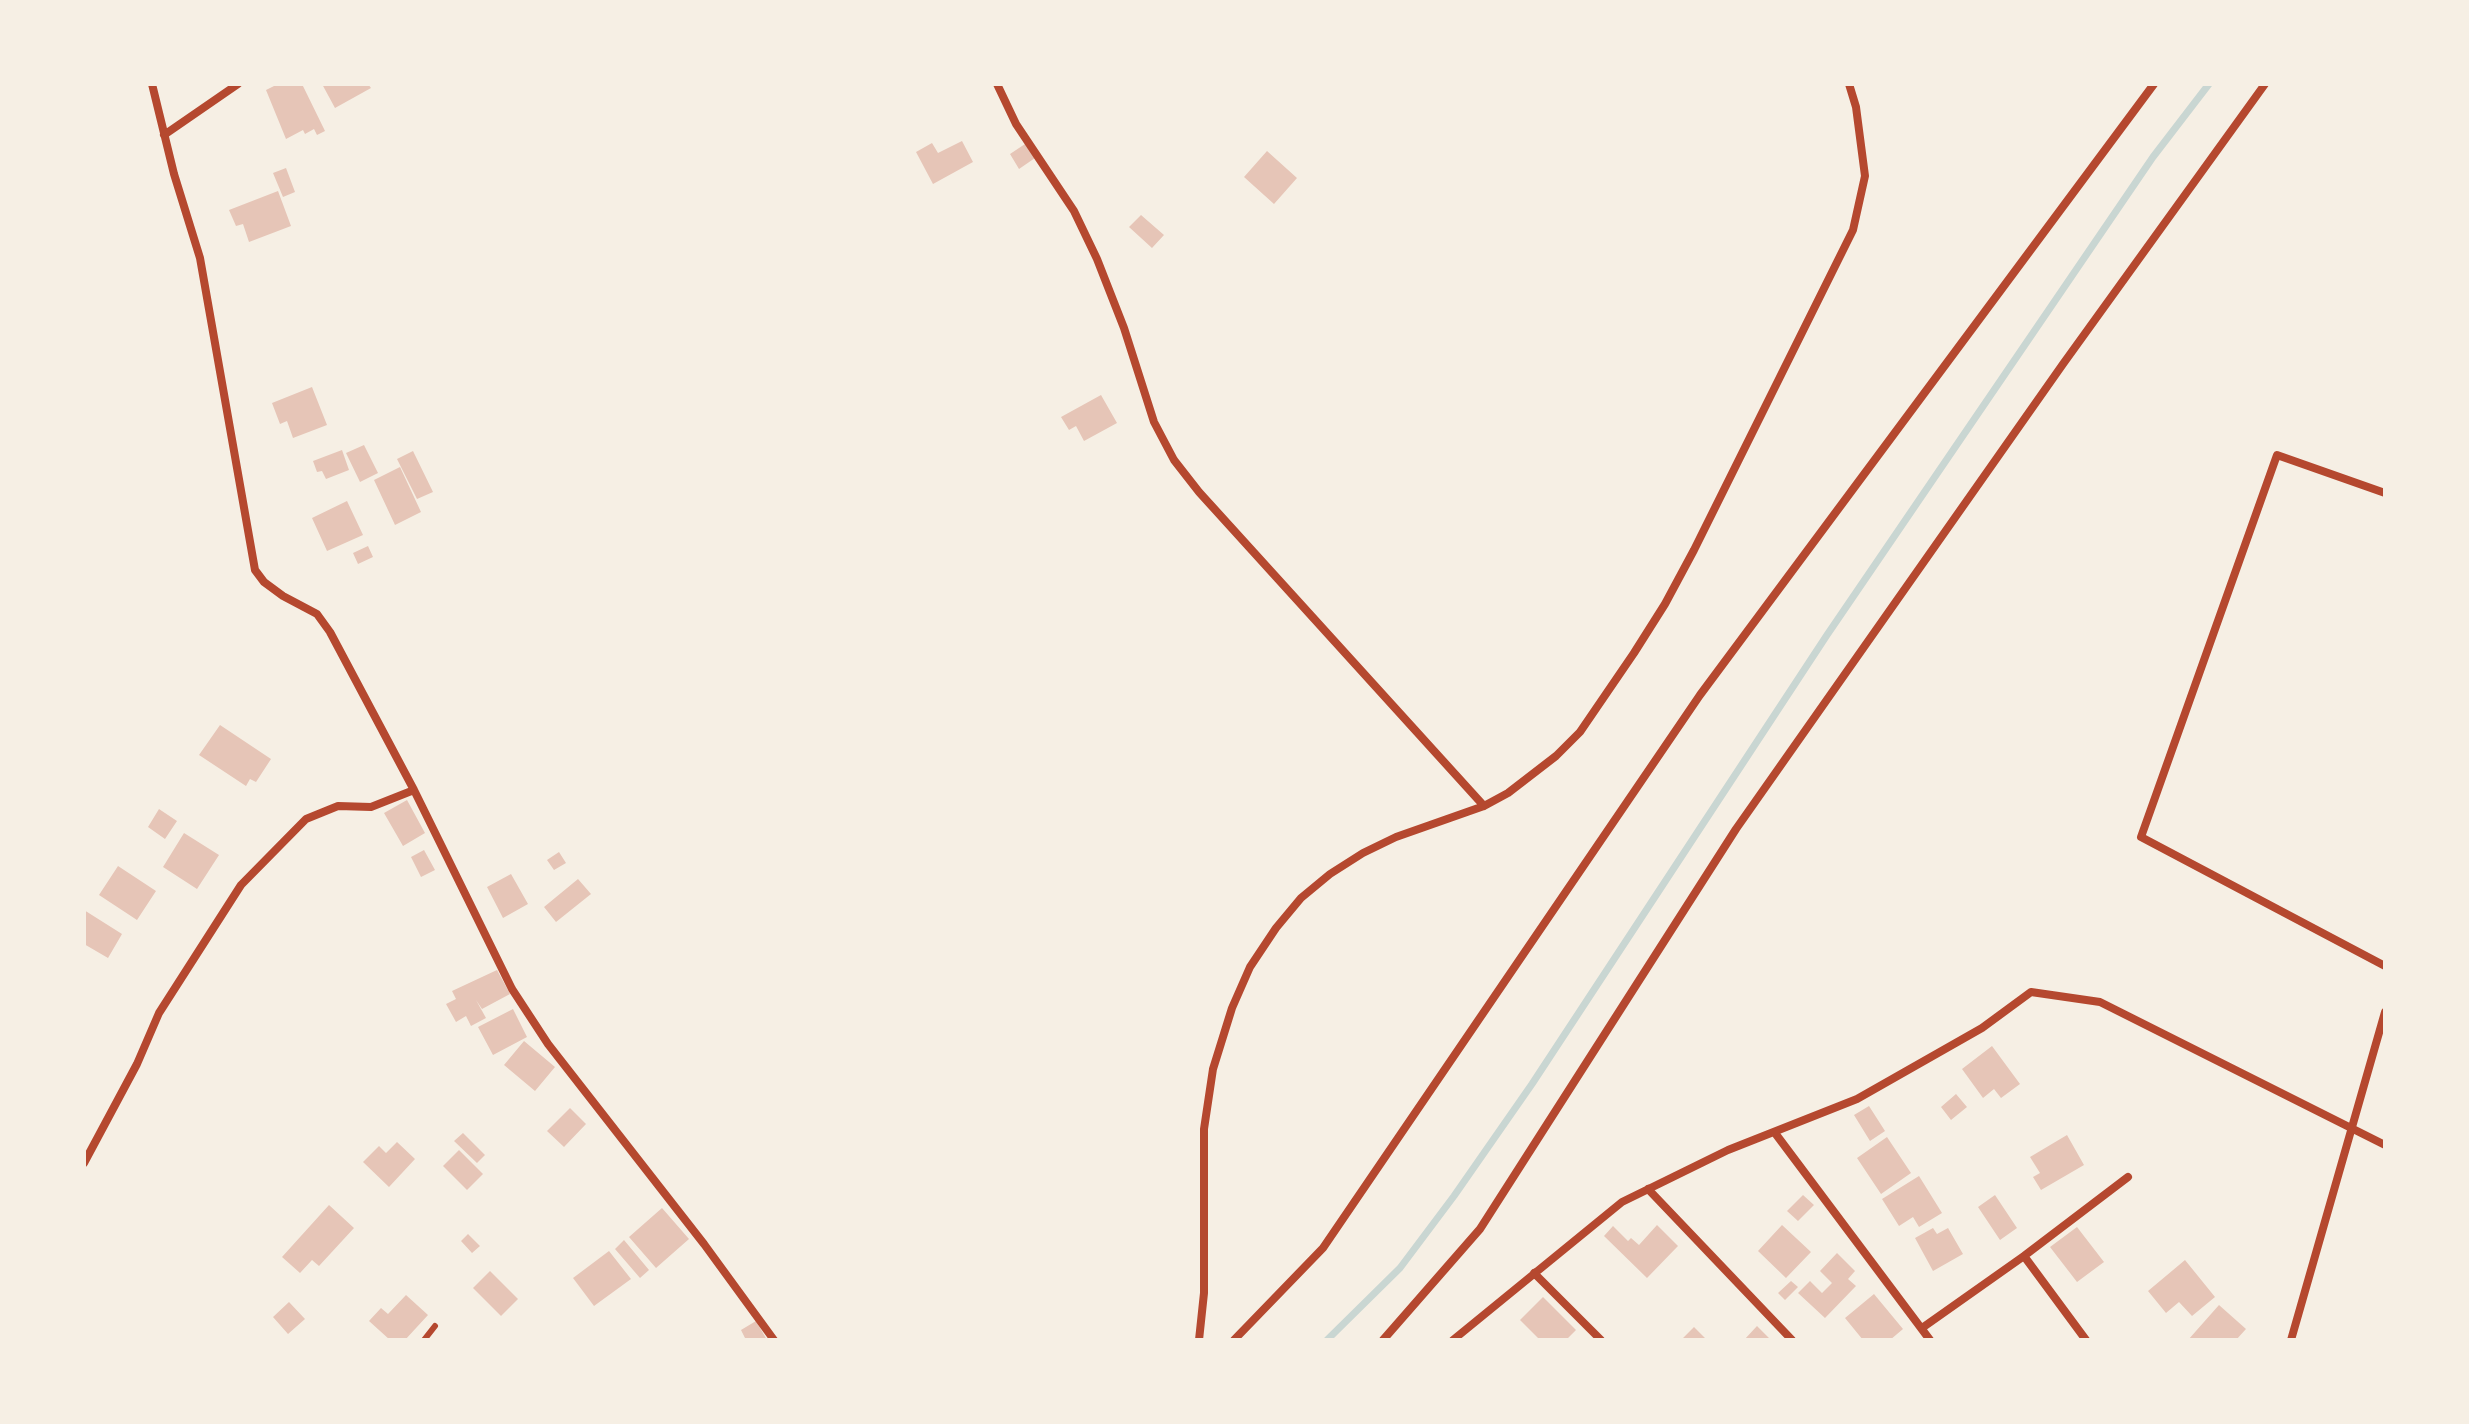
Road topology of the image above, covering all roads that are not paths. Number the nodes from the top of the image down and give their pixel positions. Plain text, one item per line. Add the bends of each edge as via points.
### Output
1 (152, 84) edge
2 (238, 84) edge
3 (997, 84) edge
4 (1849, 84) edge
5 (2154, 84) edge
6 (2265, 84) edge
7 (164, 135) junction
8 (2385, 493) edge
9 (414, 790) junction
10 (1484, 806) junction
11 (2385, 966) edge
12 (2385, 1012) edge
13 (2350, 1129) junction
14 (1775, 1133) junction
15 (2385, 1145) edge
16 (84, 1163) edge
17 (2128, 1177) dead end
18 (1648, 1189) junction
19 (2024, 1256) junction
20 (1534, 1273) junction
21 (435, 1326) dead end
22 (1922, 1328) junction
23 (424, 1340) edge
24 (774, 1340) edge
25 (1199, 1340) edge
26 (1234, 1340) edge
27 (1383, 1340) edge
28 (1453, 1340) edge
29 (1601, 1340) edge
30 (1792, 1340) edge
31 (1930, 1340) edge
32 (2086, 1340) edge
33 (2291, 1340) edge

1 - 7 street
2 - 7 street
3 - 10 street via 1097,259 1154,422 1174,460
4 - 10 street via 1865,176 1853,230 1694,550 1665,604 1580,732 1529,777
5 - 26 street via 1700,695 1323,1248
6 - 27 street via 1736,829 1480,1229
7 - 9 street via 200,258 255,570 283,596 317,614
8 - 11 street via 2277,455 2141,837
9 - 16 street via 371,807 338,806 306,819 241,885 159,1013
9 - 24 street via 512,989 548,1044
10 - 25 street via 1396,837 1330,874 1293,908 1250,967 1213,1069 1204,1129
12 - 13 street
13 - 14 street via 2100,1002 2031,992 1982,1028 1857,1099
13 - 15 street
13 - 33 street
14 - 18 street
14 - 22 street
17 - 19 street
18 - 20 street via 1592,1224
18 - 30 street
19 - 22 street
19 - 32 street
20 - 28 street
20 - 29 street
21 - 23 lane
22 - 31 street

